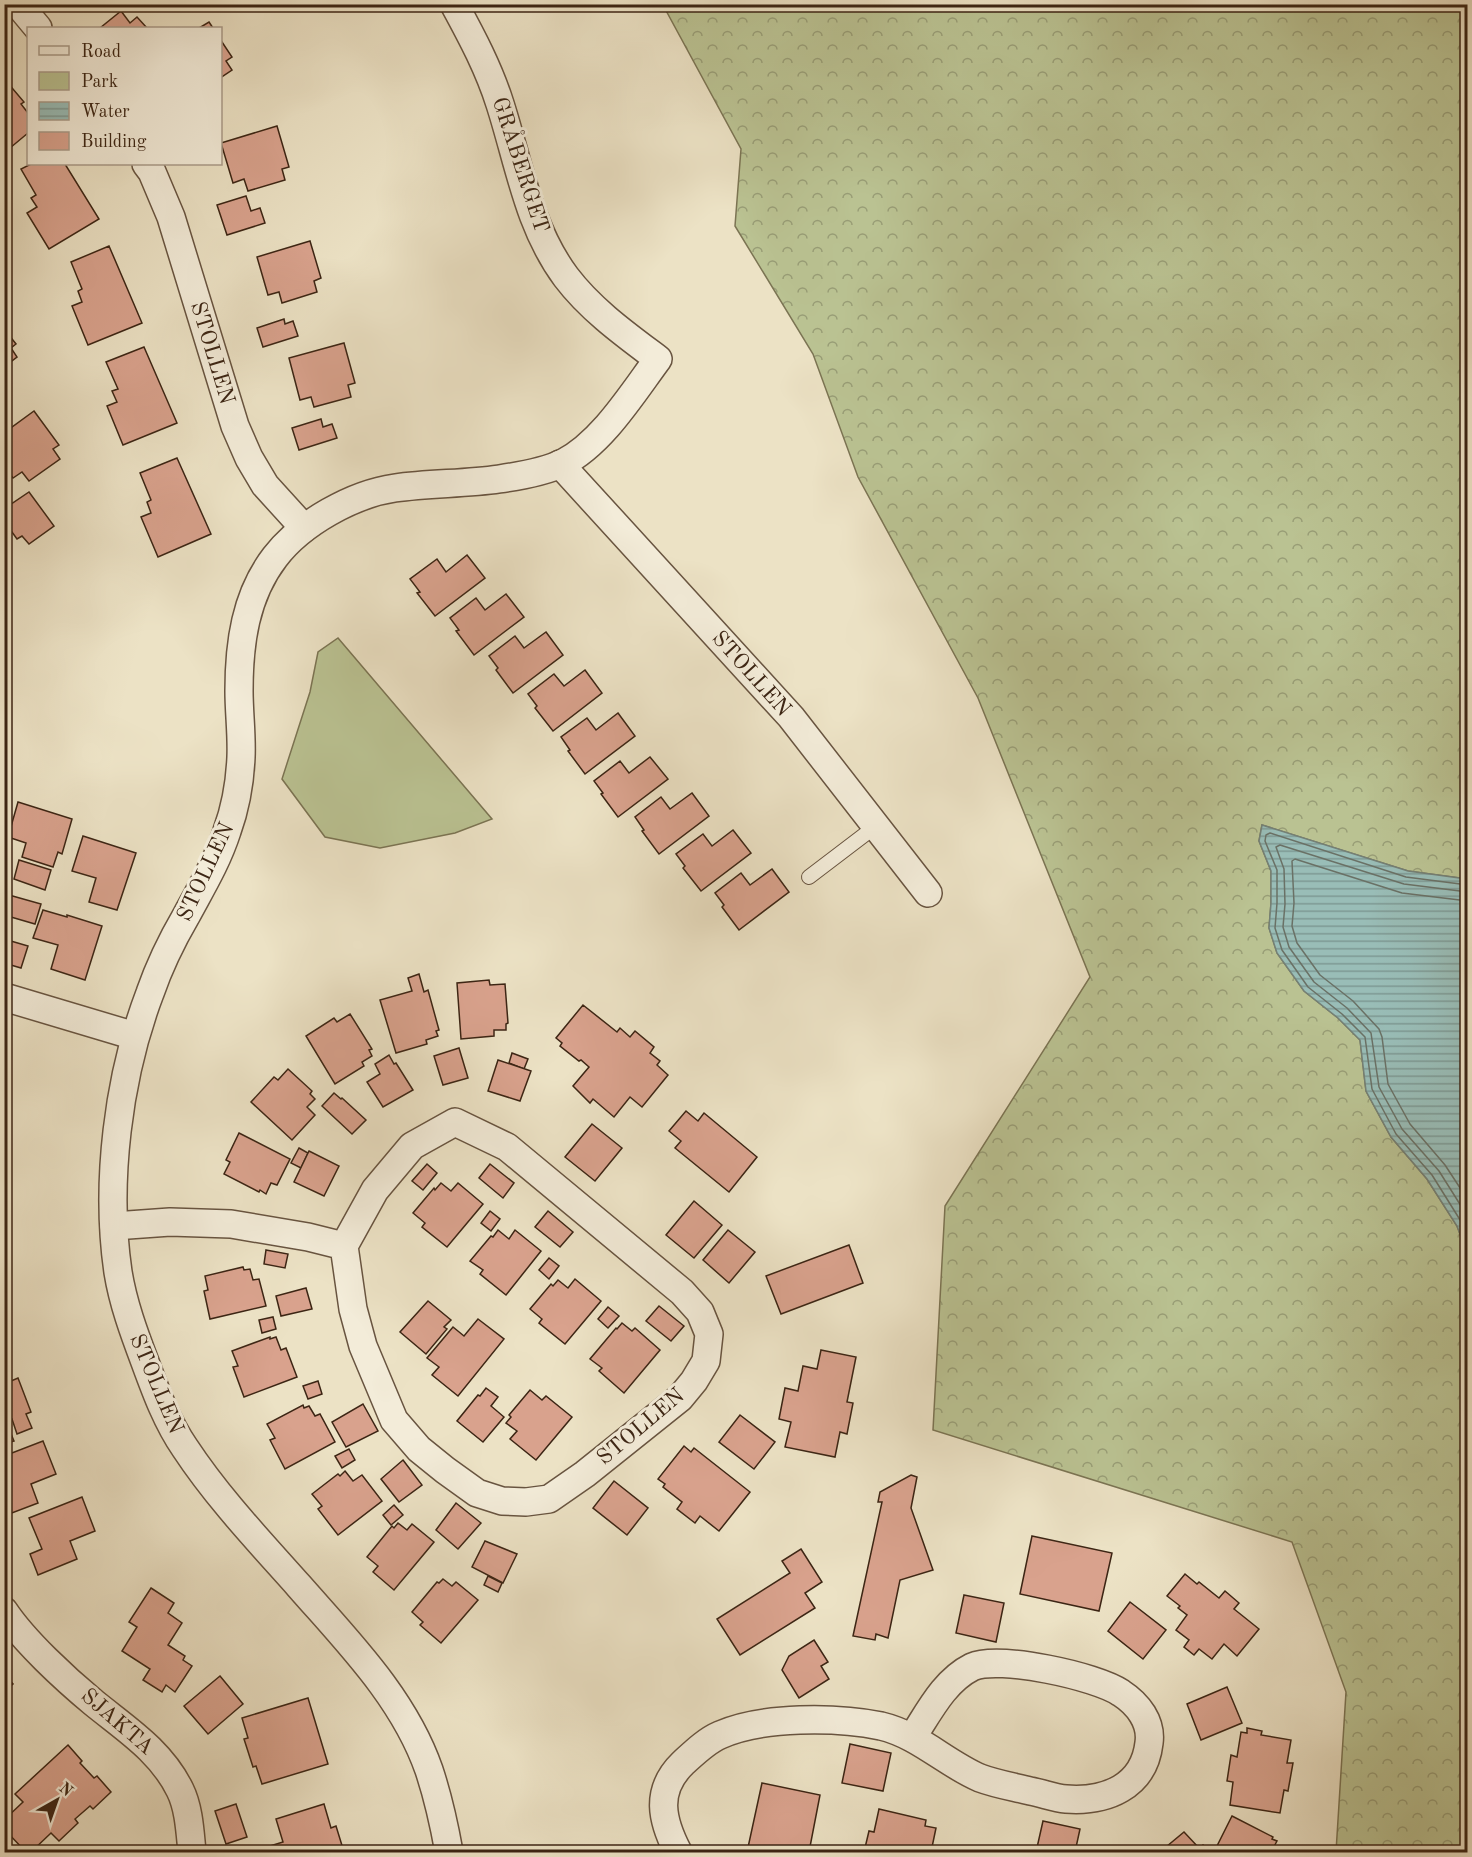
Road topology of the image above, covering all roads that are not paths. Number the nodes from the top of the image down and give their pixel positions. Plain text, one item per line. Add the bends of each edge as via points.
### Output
1 (18, 4) edge
2 (454, 4) edge
3 (37, 27) edge
4 (147, 165) edge
5 (658, 359) joint
6 (560, 464) junction
7 (304, 528) junction
8 (876, 826) junction
9 (809, 877) dead end
10 (928, 893) dead end
11 (4, 996) edge
12 (135, 1036) junction
13 (114, 1226) junction
14 (345, 1246) junction
15 (4, 1611) edge
16 (912, 1737) junction
17 (192, 1852) edge
18 (449, 1852) edge
19 (678, 1852) edge

1 - 3 street
2 - 5 street, GRÅBERGET via 496,92 530,208 549,250 566,277 590,303
4 - 7 street, STOLLEN via 171,217 244,447 264,485
5 - 6 street, STOLLEN via 600,433
6 - 7 street, STOLLEN via 485,481 392,488 329,512
6 - 8 street, STOLLEN via 791,717
7 - 12 street, STOLLEN via 271,562 249,608 242,634 241,759 232,818 209,874 150,990
8 - 9 lane
8 - 10 street, STOLLEN
11 - 12 street
12 - 13 street, STOLLEN via 115,1156
13 - 14 street via 170,1222 231,1224
13 - 18 street, STOLLEN via 118,1276 133,1329 160,1402 182,1444 225,1502 358,1653 388,1693 428,1766
14 - 14 street, STOLLEN via 375,1190 412,1146 455,1122 507,1146 682,1292 700,1312 709,1334 706,1361 680,1398 549,1499 502,1501 477,1493 444,1470 394,1420 363,1346 353,1309
15 - 17 street, SJAKTA via 57,1669 150,1747 167,1768 181,1791
16 - 16 street via 981,1778 1066,1799 1098,1798 1122,1789 1136,1776 1150,1741 1147,1720 1122,1693 1095,1680 1000,1662 973,1667 955,1680 942,1692
16 - 19 street via 883,1727 834,1721 756,1724 719,1735 698,1749 669,1781 663,1816

